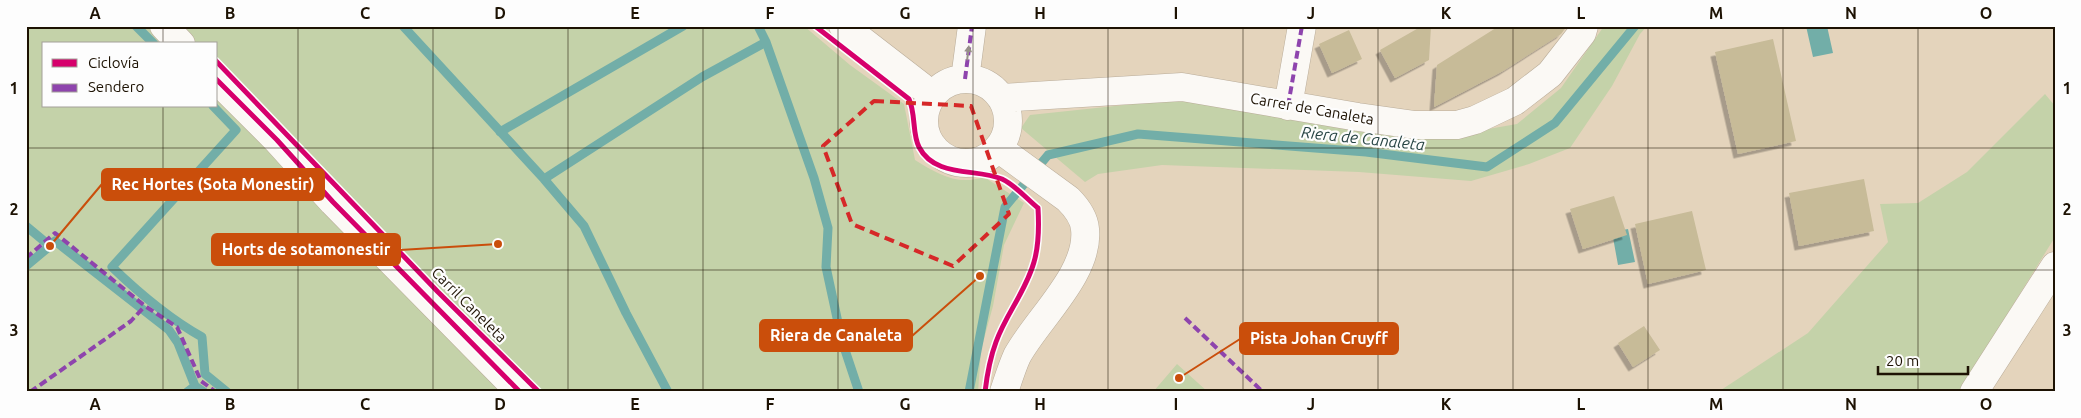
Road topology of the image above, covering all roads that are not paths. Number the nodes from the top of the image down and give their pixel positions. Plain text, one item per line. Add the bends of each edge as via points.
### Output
1 (164, 26) edge
2 (843, 26) edge
3 (972, 26) edge
4 (1302, 26) edge
5 (1584, 26) edge
6 (179, 42) edge
7 (218, 81) edge
8 (938, 92) junction
9 (1001, 98) junction
10 (1288, 106) junction
11 (998, 148) junction
12 (2055, 266) edge
13 (520, 392) edge
14 (1004, 392) edge
15 (1974, 392) edge

1 - 6 street
2 - 8 street
8 -> 3 street
4 - 10 street
5 - 10 street, Carrer de Canaleta via 1550,74 1515,101 1456,125 1415,125
7 - 13 street
8 - 9 street via 985,84
8 - 11 street via 924,126 933,148 948,159 965,164 978,162
9 - 10 street, Carrer de Canaleta via 1182,87
9 - 11 street via 1007,110 1008,124
11 - 14 street via 1068,199 1078,210 1085,228 1083,253 1074,273 1017,356
12 - 15 street

